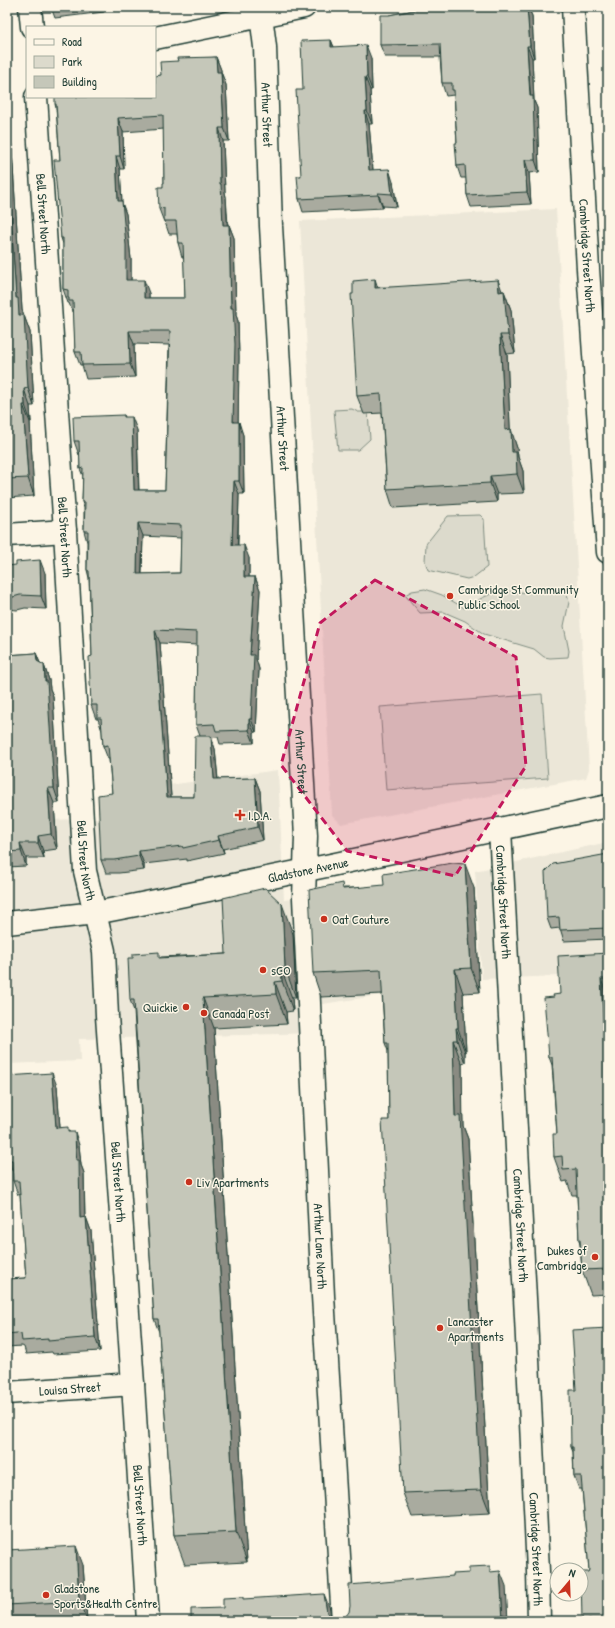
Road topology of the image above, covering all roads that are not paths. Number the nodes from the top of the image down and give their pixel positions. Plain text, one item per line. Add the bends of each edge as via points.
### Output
1 (30, 7) edge
2 (304, 7) edge
3 (573, 7) edge
4 (261, 12) edge
5 (32, 26) edge
6 (156, 38) edge
7 (36, 98) edge
8 (65, 531) junction
9 (7, 535) edge
10 (608, 552) edge
11 (608, 806) edge
12 (500, 829) junction
13 (305, 870) junction
14 (95, 913) junction
15 (7, 923) edge
16 (133, 1384) junction
17 (7, 1393) edge
18 (148, 1621) edge
19 (343, 1621) edge
20 (539, 1621) edge

1 - 5 street
2 - 4 street
3 - 10 street, Cambridge Street North
4 - 6 street
4 - 13 street, Arthur Street via 265,47 272,234 306,836
7 - 8 street, Bell Street North
8 - 9 street
8 - 14 street, Bell Street North via 85,871
11 - 12 street, Gladstone Avenue
12 - 13 street, Gladstone Avenue
12 - 20 street, Cambridge Street North
13 - 14 street, Gladstone Avenue
13 - 19 street, Arthur Lane North via 304,906 323,1296
14 - 15 street, Gladstone Avenue
14 - 16 street, Bell Street North via 104,951
16 - 17 street, Louisa Street
16 - 18 street, Bell Street North

